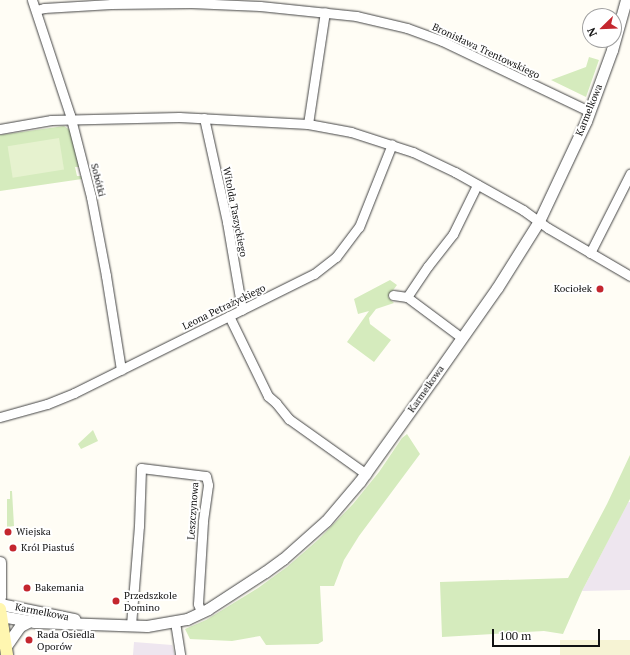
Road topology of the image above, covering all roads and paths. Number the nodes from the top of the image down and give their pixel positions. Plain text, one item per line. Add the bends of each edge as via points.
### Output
1 (32, 0) edge
2 (626, 0) edge
3 (36, 10) junction
4 (325, 12) junction
5 (589, 111) junction
6 (204, 118) junction
7 (72, 120) junction
8 (308, 124) junction
9 (0, 129) edge
10 (392, 144) junction
11 (630, 174) edge
12 (478, 185) junction
13 (539, 221) junction
14 (590, 253) junction
15 (630, 276) edge
16 (393, 295) dead end
17 (407, 297) junction
18 (242, 310) junction
19 (229, 316) junction
20 (462, 338) junction
21 (121, 370) junction
22 (0, 417) edge
23 (366, 474) junction
24 (0, 562) edge
25 (0, 596) edge
26 (0, 611) edge
27 (201, 612) junction
28 (30, 621) junction
29 (84, 622) junction
30 (175, 622) junction
31 (131, 625) junction
32 (7, 651) edge
33 (180, 655) edge

1 - 3 street, Sobótki
2 - 5 street, Karmelkowa via 612,50
3 - 4 street, Bronisława Trentowskiego via 51,7 160,3 256,6
3 - 7 street, Sobótki
4 - 5 street, Bronisława Trentowskiego via 377,20 442,41
4 - 8 street
5 - 13 street, Karmelkowa
6 - 7 street via 134,117
6 - 8 street
6 - 18 street, Witolda Taszyckiego via 227,222
7 - 9 street via 51,120
7 - 21 street, Sobótki via 94,211
8 - 10 street via 351,132
10 - 12 street
10 - 18 street, Leona Petrażyckiego via 359,227 336,257 314,274
11 - 14 street
12 - 13 street
12 - 17 street via 453,234
13 - 14 street
13 - 20 street, Karmelkowa
14 - 15 street
16 - 17 street
17 - 20 street
18 - 19 street, Leona Petrażyckiego
19 - 21 street, Leona Petrażyckiego
19 - 23 street via 268,396 289,419
20 - 23 street, Karmelkowa
21 - 22 street, Leona Petrażyckiego via 47,404
23 - 27 street, Karmelkowa via 326,521 283,559 246,586
24 - 25 street
26 - 28 street, Karmelkowa
26 - 29 street, Karmelkowa via 57,615
26 - 32 main road
27 - 30 street, Karmelkowa
27 - 31 street, Leszczynowa via 198,604 208,484 206,476 141,468
28 - 29 street, Karmelkowa via 72,624
28 - 32 street via 20,626
29 - 31 street, Karmelkowa
30 - 31 street, Karmelkowa
30 - 33 street

